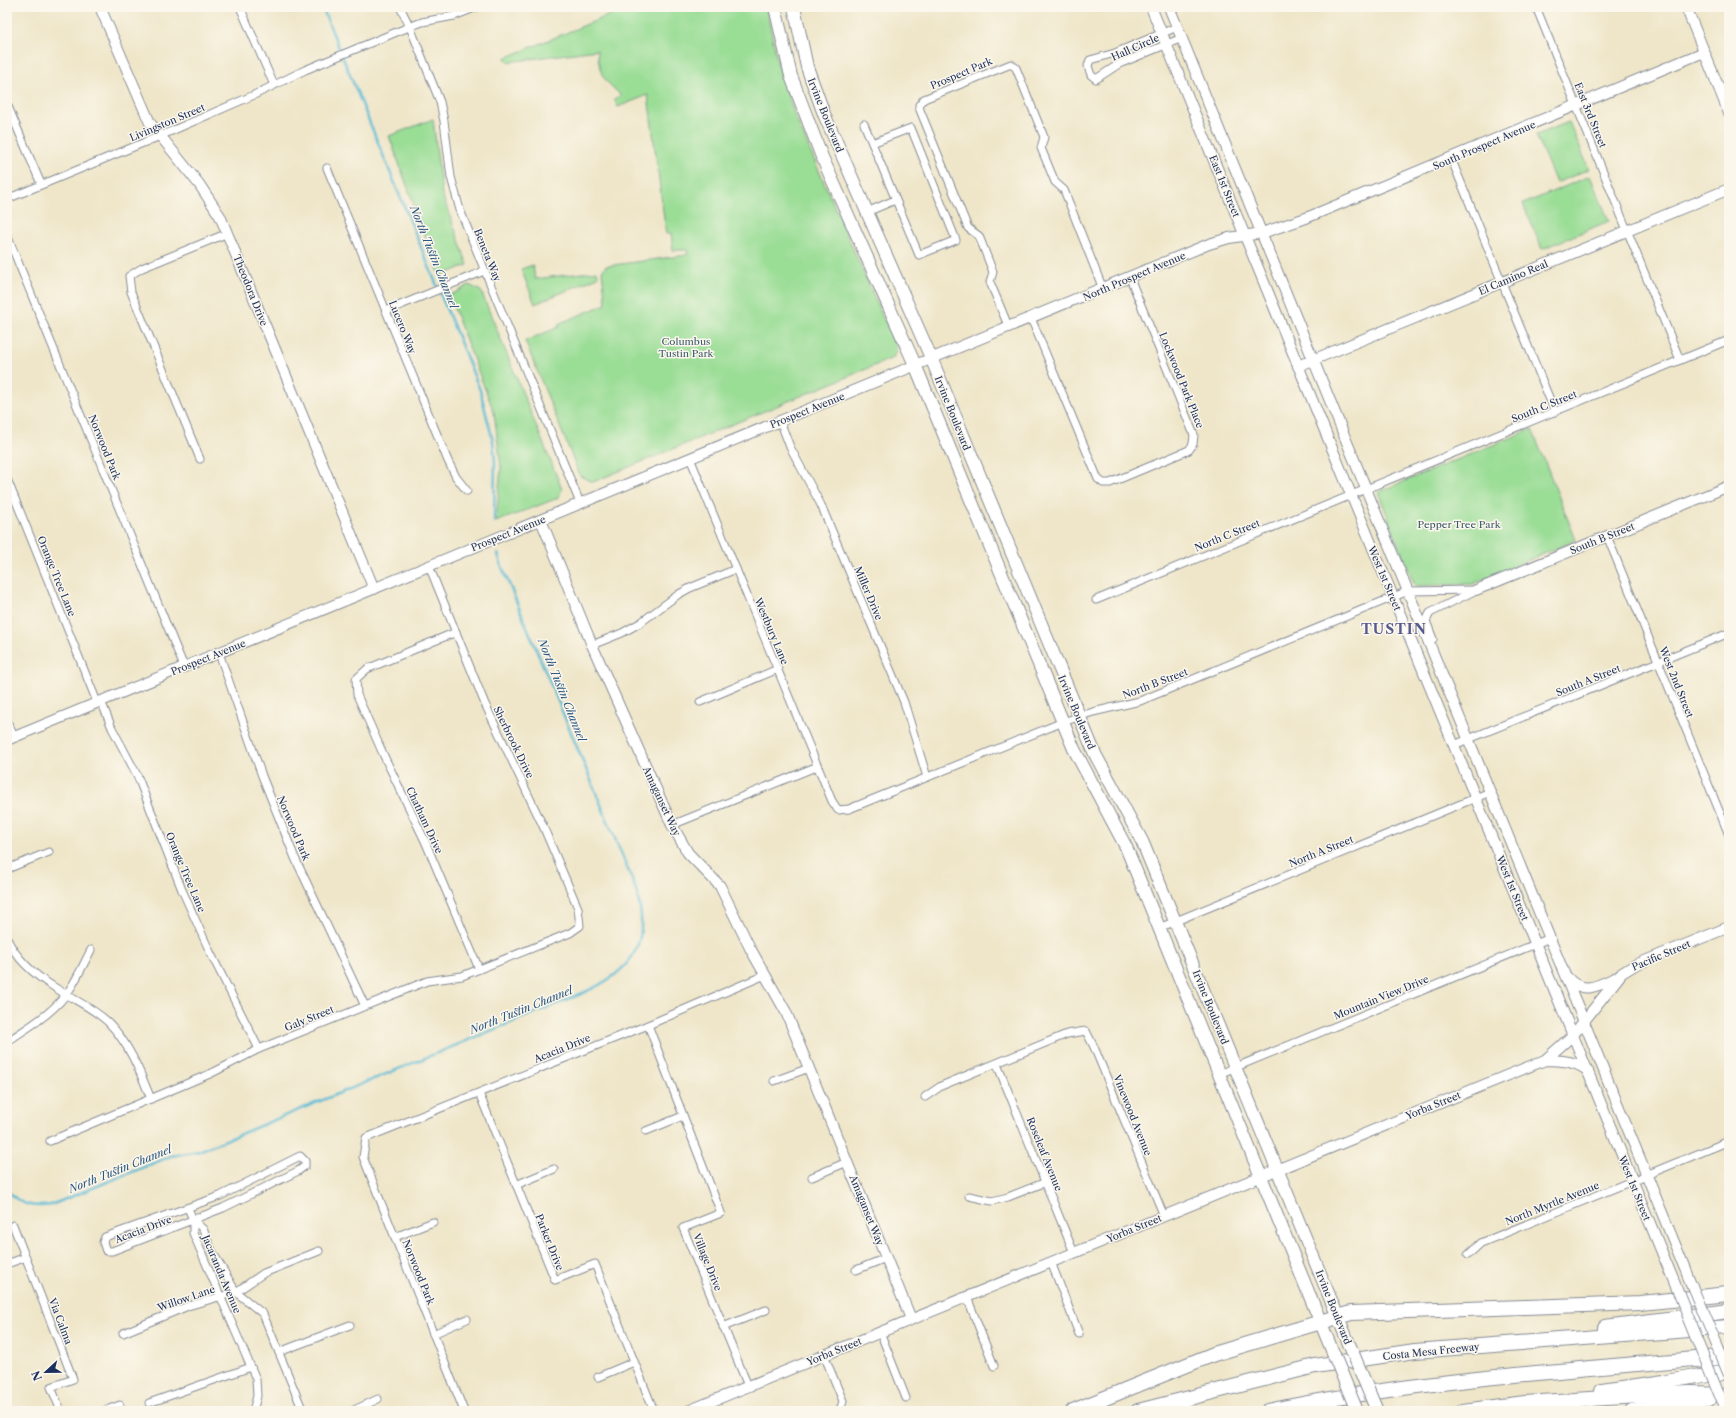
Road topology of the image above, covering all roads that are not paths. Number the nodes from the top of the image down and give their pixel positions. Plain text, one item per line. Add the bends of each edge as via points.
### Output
1 (100, 7) edge
2 (240, 7) edge
3 (400, 7) edge
4 (477, 7) edge
5 (775, 7) edge
6 (794, 7) edge
7 (1151, 7) edge
8 (1169, 7) edge
9 (1536, 7) edge
10 (1686, 7) edge
11 (410, 27) junction
12 (1177, 27) junction
13 (1162, 33) junction
14 (1182, 38) junction
15 (1166, 44) junction
16 (1704, 52) junction
17 (274, 85) junction
18 (7, 104) edge
19 (1576, 106) junction
20 (804, 110) junction
21 (1729, 113) edge
22 (864, 124) dead end
23 (829, 126) junction
24 (160, 136) junction
25 (872, 143) junction
26 (1451, 158) junction
27 (327, 168) dead end
28 (41, 184) junction
29 (1729, 189) edge
30 (842, 198) junction
31 (7, 199) edge
32 (895, 200) junction
33 (867, 212) junction
34 (1627, 230) junction
35 (228, 233) junction
36 (1262, 233) junction
37 (7, 235) edge
38 (1245, 236) junction
39 (484, 271) junction
40 (1130, 278) junction
41 (1502, 282) junction
42 (1104, 289) junction
43 (386, 311) junction
44 (1031, 318) junction
45 (1009, 328) junction
46 (1729, 340) edge
47 (1313, 359) junction
48 (932, 360) junction
49 (1680, 360) junction
50 (1298, 366) junction
51 (916, 367) junction
52 (1555, 412) junction
53 (780, 421) junction
54 (690, 458) junction
55 (200, 459) dead end
56 (7, 479) edge
57 (1729, 486) edge
58 (1366, 489) junction
59 (467, 491) dead end
60 (1351, 495) junction
61 (580, 503) junction
62 (540, 520) junction
63 (1607, 536) junction
64 (429, 566) junction
65 (736, 569) junction
66 (1022, 578) junction
67 (1006, 584) junction
68 (374, 589) junction
69 (1476, 590) junction
70 (1408, 591) junction
71 (1393, 597) junction
72 (1096, 600) dead end
73 (456, 632) junction
74 (1729, 633) edge
75 (592, 645) junction
76 (219, 653) junction
77 (1437, 662) junction
78 (1658, 662) junction
79 (184, 667) junction
80 (778, 669) junction
81 (99, 702) junction
82 (700, 702) dead end
83 (1079, 716) junction
84 (7, 720) edge
85 (1063, 722) junction
86 (11, 739) edge
87 (1469, 739) junction
88 (1454, 745) junction
89 (818, 766) junction
90 (928, 777) junction
91 (1490, 792) junction
92 (1476, 798) junction
93 (838, 810) joint
94 (672, 825) junction
95 (1729, 835) edge
96 (49, 852) dead end
97 (7, 869) edge
98 (1176, 922) junction
99 (580, 926) joint
100 (1729, 927) edge
101 (1159, 928) junction
102 (1550, 938) junction
103 (7, 940) edge
104 (1536, 944) junction
105 (91, 950) dead end
106 (478, 969) junction
107 (1565, 974) junction
108 (765, 975) junction
109 (1619, 976) junction
110 (66, 994) junction
111 (365, 1006) junction
112 (1584, 1020) junction
113 (648, 1025) junction
114 (1573, 1035) junction
115 (8, 1041) edge
116 (259, 1049) junction
117 (1545, 1060) junction
118 (997, 1064) junction
119 (809, 1068) junction
120 (1236, 1068) junction
121 (1588, 1071) junction
122 (1220, 1074) junction
123 (774, 1081) dead end
124 (479, 1093) junction
125 (925, 1097) dead end
126 (151, 1099) junction
127 (683, 1116) junction
128 (646, 1131) dead end
129 (366, 1138) joint
130 (50, 1141) dead end
131 (1729, 1141) edge
132 (848, 1162) junction
133 (554, 1169) dead end
134 (1277, 1169) junction
135 (1647, 1175) junction
136 (1261, 1176) junction
137 (812, 1177) dead end
138 (1632, 1181) junction
139 (1046, 1182) junction
140 (516, 1185) junction
141 (969, 1196) dead end
142 (188, 1208) junction
143 (1164, 1216) junction
144 (153, 1220) junction
145 (193, 1220) junction
146 (433, 1222) dead end
147 (13, 1225) dead end
148 (158, 1234) junction
149 (395, 1237) junction
150 (319, 1251) dead end
151 (1074, 1252) junction
152 (1468, 1254) dead end
153 (26, 1257) junction
154 (886, 1258) junction
155 (1050, 1262) junction
156 (7, 1264) edge
157 (856, 1270) dead end
158 (236, 1292) junction
159 (1729, 1294) edge
160 (221, 1297) junction
161 (967, 1297) junction
162 (766, 1310) dead end
163 (1729, 1311) edge
164 (1338, 1317) junction
165 (468, 1319) dead end
166 (912, 1319) junction
167 (1321, 1321) junction
168 (350, 1325) dead end
169 (723, 1327) junction
170 (1729, 1327) edge
171 (880, 1332) junction
172 (123, 1333) dead end
173 (433, 1334) junction
174 (1079, 1334) dead end
175 (1463, 1346) junction
176 (279, 1352) junction
177 (824, 1355) junction
178 (1729, 1356) edge
179 (634, 1362) junction
180 (994, 1366) dead end
181 (251, 1367) junction
182 (1729, 1370) edge
183 (1729, 1374) edge
184 (598, 1377) dead end
185 (748, 1386) junction
186 (906, 1398) dead end
187 (378, 1399) dead end
188 (1727, 1401) edge
189 (149, 1403) dead end
190 (1525, 1403) junction
191 (120, 1405) dead end
192 (61, 1411) edge
193 (104, 1411) edge
194 (253, 1411) edge
195 (303, 1411) edge
196 (352, 1411) edge
197 (464, 1411) edge
198 (654, 1411) edge
199 (688, 1411) edge
200 (840, 1411) edge
201 (1073, 1411) edge
202 (1138, 1411) edge
203 (1268, 1411) edge
204 (1357, 1411) edge
205 (1377, 1411) edge
206 (1463, 1411) edge
207 (1631, 1411) edge

1 - 24 main road, Theodora Drive via 141,104
2 - 17 street
3 - 11 street, Beneta Way
4 - 11 street via 454,16
5 - 20 main road, Irvine Boulevard via 791,76
6 - 23 main road, Irvine Boulevard via 811,80
7 - 13 main road, East 1st Street
8 - 12 main road, East 1st Street
9 - 19 street, East 3rd Street
10 - 16 main road
11 - 17 street, Livingston Street
11 - 39 street, Beneta Way via 440,102 451,176 458,204
12 - 13 street, Hall Circle
12 - 14 main road, East 1st Street
13 - 15 main road, East 1st Street
13 - 15 street, Hall Circle via 1115,53 1090,60 1090,76 1096,79 1119,64
14 - 15 street, Hall Circle
14 - 36 main road, East 1st Street
15 - 38 main road, East 1st Street
16 - 19 main road, South Prospect Avenue
16 - 21 main road
17 - 24 street, Livingston Street
18 - 28 street
19 - 26 main road, South Prospect Avenue
19 - 34 street, East 3rd Street
20 - 23 main road via 811,114 817,126
20 - 30 main road, Irvine Boulevard via 822,157
22 - 25 street
23 - 33 main road, Irvine Boulevard
24 - 28 street, Livingston Street
24 - 35 main road, Theodora Drive via 209,200
25 - 32 street
25 - 32 street via 912,128 956,240 919,255
26 - 36 main road, South Prospect Avenue via 1306,218
26 - 41 street
27 - 43 street, Lucero Way
28 - 31 street, Livingston Street
29 - 34 main road, El Camino Real
30 - 33 main road via 856,213
30 - 51 main road, Irvine Boulevard
32 - 33 street
33 - 48 main road, Irvine Boulevard
34 - 41 main road, El Camino Real
34 - 49 street, East 3rd Street
35 - 55 street via 142,268 129,276 131,292
35 - 68 main road, Theodora Drive
36 - 38 main road, North Prospect Avenue
36 - 47 main road, East 1st Street
37 - 79 street, Norwood Park
38 - 40 main road, North Prospect Avenue via 1209,244
38 - 50 main road, East 1st Street
39 - 43 street
39 - 61 street, Beneta Way
40 - 42 main road, North Prospect Avenue
40 - 44 street, Lockwood Park Place via 1194,436 1194,444 1189,450 1149,467 1110,482 1103,483 1098,479
41 - 47 main road, El Camino Real
41 - 52 street
42 - 44 main road, North Prospect Avenue
42 - 45 street, Prospect Park via 1064,190 1055,182 1041,148 1044,137 1016,68 1011,64 997,68 924,99 919,105 968,228 979,236 993,272 990,282
43 - 59 street, Lucero Way via 448,461
44 - 45 main road, North Prospect Avenue
45 - 48 main road, Prospect Avenue
46 - 49 street, South C Street
47 - 50 main road, El Camino Real
47 - 58 main road, West 1st Street
48 - 51 main road, Prospect Avenue
48 - 66 main road, Irvine Boulevard
49 - 52 street, South C Street
50 - 60 main road, West 1st Street
51 - 53 main road, Prospect Avenue
51 - 67 main road, Irvine Boulevard
52 - 58 street, South C Street
53 - 54 main road, Prospect Avenue
53 - 90 street, Miller Drive via 790,447 821,505 904,702
54 - 61 main road, Prospect Avenue
54 - 65 street, Westbury Lane
56 - 81 street, Orange Tree Lane
57 - 63 main road, South B Street
58 - 60 street, North C Street
58 - 70 main road, West 1st Street
60 - 71 main road, West 1st Street
60 - 72 street, North C Street
61 - 62 main road, Prospect Avenue
62 - 64 main road, Prospect Avenue
62 - 75 main road, Amaganset Way
63 - 69 main road, South B Street
63 - 78 street, West 2nd Street
64 - 68 main road, Prospect Avenue
64 - 73 street, Sherbrook Drive
65 - 75 street via 690,588 640,623
65 - 80 street, Westbury Lane
66 - 67 main road
66 - 83 main road, Irvine Boulevard
67 - 85 main road, Irvine Boulevard
68 - 76 main road, Prospect Avenue
69 - 70 street, South B Street
69 - 77 street, South B Street via 1430,613 1426,621 1438,653
70 - 71 street, North B Street
70 - 77 main road, West 1st Street
71 - 83 street, North B Street via 1140,701
71 - 88 main road, West 1st Street
73 - 99 street, Sherbrook Drive via 485,704 543,826 578,908
73 - 106 street, Chatham Drive via 368,669 356,679 357,695 425,841
74 - 78 street, South A Street
75 - 94 main road, Amaganset Way
76 - 79 main road, Prospect Avenue
76 - 111 street, Norwood Park via 262,776 296,858
77 - 87 main road, West 1st Street
78 - 87 street, South A Street
78 - 95 street, West 2nd Street
79 - 81 main road, Prospect Avenue
80 - 82 street
80 - 89 street, Westbury Lane
81 - 86 main road, Prospect Avenue
81 - 116 street, Orange Tree Lane via 137,774 182,890
83 - 85 street, North B Street
83 - 98 main road, Irvine Boulevard via 1104,772 1142,841
84 - 86 street
85 - 90 street, North B Street
85 - 101 main road, Irvine Boulevard via 1083,767 1126,846
87 - 88 street, South A Street
87 - 91 main road, West 1st Street
88 - 92 main road, West 1st Street
89 - 93 street, Westbury Lane
89 - 94 street
90 - 93 street, North B Street via 849,810
91 - 92 street, North A Street
91 - 102 main road, West 1st Street
92 - 98 street, North A Street
92 - 104 main road, West 1st Street
94 - 108 main road, Amaganset Way via 688,852 720,886
96 - 97 street
98 - 101 street, North A Street
98 - 120 main road, Irvine Boulevard
99 - 106 street, Galy Street via 570,934
100 - 109 main road, Pacific Street via 1635,966
101 - 122 main road, Irvine Boulevard
102 - 104 street, Mountain View Drive
102 - 107 main road, West 1st Street
103 - 110 street via 30,969
104 - 114 main road, West 1st Street
104 - 120 street, Mountain View Drive
105 - 110 street
106 - 111 street, Galy Street via 462,976 427,981
107 - 109 main road via 1576,986 1582,988 1596,986
107 - 112 main road, West 1st Street
108 - 113 street, Acacia Drive
108 - 119 main road, Amaganset Way via 786,1012
109 - 112 main road, Pacific Street
110 - 115 street via 40,1020
110 - 126 street via 93,1010 119,1035 136,1062
111 - 116 street, Galy Street
112 - 114 main road, Pacific Street
112 - 135 main road, West 1st Street
113 - 124 street, Acacia Drive
113 - 127 street, Village Drive
114 - 117 main road, Yorba Street
114 - 121 main road, West 1st Street
116 - 126 street, Galy Street via 212,1073
117 - 121 main road via 1573,1062
117 - 134 main road, Yorba Street
118 - 125 street via 941,1086
118 - 139 street, Roseleaf Avenue
118 - 143 street, Vinewood Avenue via 1077,1031 1086,1031
119 - 123 street
119 - 132 main road, Amaganset Way
120 - 122 street, Mountain View Drive
120 - 134 main road, Irvine Boulevard
121 - 138 main road, West 1st Street
122 - 136 main road, Irvine Boulevard
124 - 129 street, Acacia Drive
124 - 140 street, Parker Drive
126 - 130 street, Galy Street
127 - 128 street
127 - 169 street, Village Drive via 721,1213 683,1228
129 - 149 street, Norwood Park via 363,1157
131 - 135 street, North Myrtle Avenue
132 - 137 street, Amaganset Way
132 - 154 main road, Amaganset Way
133 - 140 street
134 - 136 main road, Yorba Street
134 - 164 main road, Irvine Boulevard
135 - 138 street, North Myrtle Avenue
135 - 183 main road, West 1st Street, bridge
136 - 143 main road, Yorba Street
136 - 167 main road, Irvine Boulevard
138 - 152 street, North Myrtle Avenue via 1481,1243
138 - 188 main road, West 1st Street, bridge
139 - 141 street via 992,1201
139 - 151 street, Roseleaf Avenue
140 - 179 street, Parker Drive via 555,1280 595,1264
142 - 144 street, Acacia Drive
142 - 145 street
142 - 145 street, Acacia Drive via 220,1196 294,1158 300,1156 305,1161 305,1166 298,1171
143 - 151 main road, Yorba Street
144 - 148 street
144 - 148 street, Acacia Drive via 104,1237 103,1242 106,1250 112,1251
145 - 148 street, Acacia Drive
145 - 158 street, Jacaranda Avenue via 203,1229 212,1251
145 - 160 street, Jacaranda Avenue via 193,1233
146 - 149 street
147 - 153 street, Via Calma
149 - 173 street, Norwood Park
150 - 158 street, Willow Lane via 264,1273
151 - 155 main road, Yorba Street
153 - 156 street
153 - 192 street, Via Calma via 73,1379 52,1387
154 - 157 street, Amaganset Way
154 - 166 main road, Amaganset Way
155 - 161 main road, Yorba Street
155 - 174 street
158 - 160 street, Willow Lane
158 - 176 street, Jacaranda Avenue via 263,1314
159 - 164 highway via 1641,1303 1351,1313
160 - 172 street, Willow Lane via 188,1306
160 - 181 street, Jacaranda Avenue
161 - 166 main road, Yorba Street
161 - 180 street
162 - 169 street
163 - 175 highway
164 - 167 highway
164 - 205 main road, Irvine Boulevard, bridge
165 - 173 street
166 - 171 main road, Yorba Street
167 - 201 highway via 1214,1354
167 - 204 main road, Irvine Boulevard, bridge
168 - 176 street
169 - 185 street, Village Drive
170 - 175 highway, Costa Mesa Freeway
171 - 177 main road, Yorba Street
171 - 186 street
173 - 197 street, Norwood Park
175 - 202 highway, Costa Mesa Freeway via 1315,1366
176 - 195 street, Jacaranda Avenue
177 - 185 main road, Yorba Street
177 - 200 street via 843,1401
178 - 203 highway via 1454,1381
179 - 184 street
179 - 198 street, Parker Drive
181 - 189 street
181 - 194 street, Jacaranda Avenue via 256,1379 257,1396
182 - 190 highway
185 - 199 main road, Yorba Street
187 - 196 street
188 - 190 highway via 1688,1393
188 - 207 highway
190 - 206 highway
191 - 193 street

